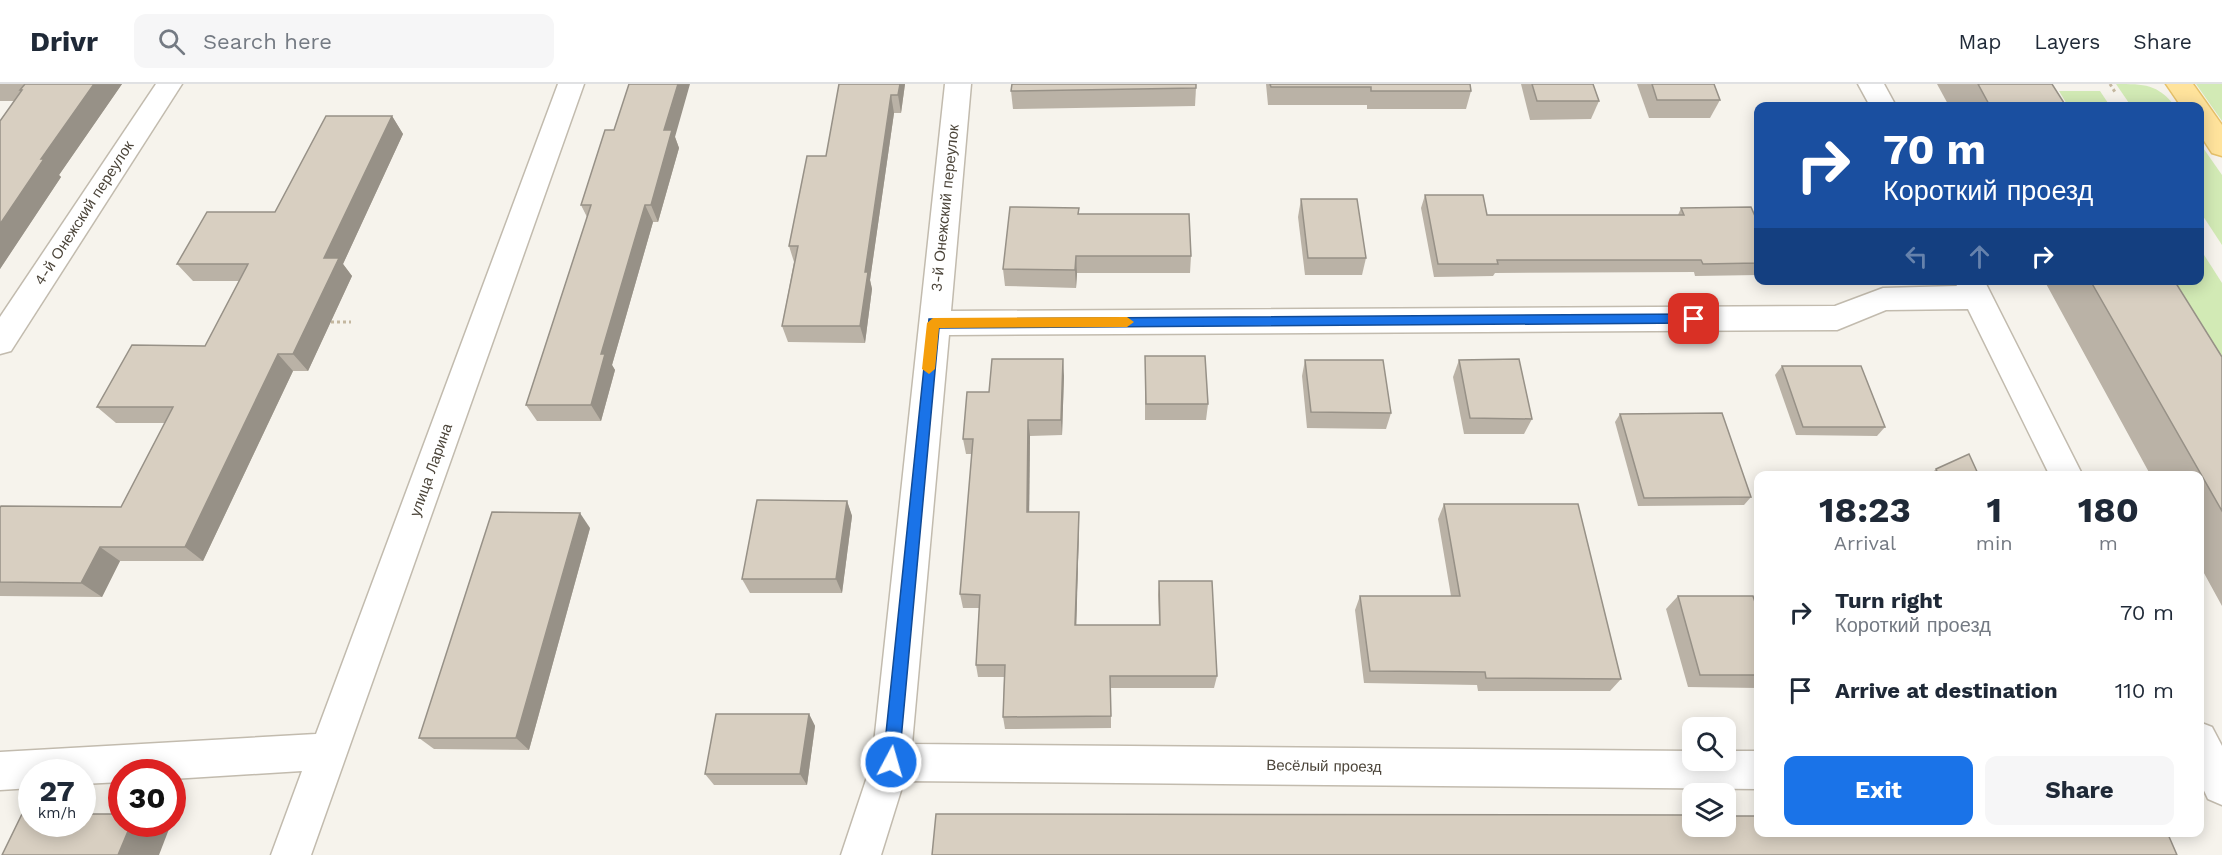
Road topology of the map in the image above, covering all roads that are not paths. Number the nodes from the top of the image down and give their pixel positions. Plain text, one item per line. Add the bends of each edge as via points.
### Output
1 (169, 84) edge
2 (571, 84) edge
3 (958, 84) edge
4 (1871, 84) edge
5 (2179, 84) edge
6 (1880, 102) edge
7 (2192, 102) edge
8 (2204, 119) edge
9 (2222, 146) edge
10 (1973, 289) edge
11 (933, 323) junction
12 (5, 328) edge
13 (2064, 471) edge
14 (329, 751) junction
15 (2204, 752) edge
16 (891, 762) junction
17 (1754, 770) edge
18 (0, 771) edge
19 (2215, 778) edge
20 (291, 855) edge
21 (861, 855) edge

1 - 12 street, 4-й Онежский переулок
2 - 14 street, улица Ларина
3 - 11 street, 3-й Онежский переулок
4 - 6 street
5 - 7 main road
8 - 9 main road
10 - 11 street via 1883,299 1837,318
10 - 13 street
11 - 16 street, 3-й Онежский переулок
14 - 18 street
14 - 20 street, улица Ларина
15 - 19 street
16 - 17 street, Весёлый проезд
16 - 21 street, 3-й Онежский переулок

